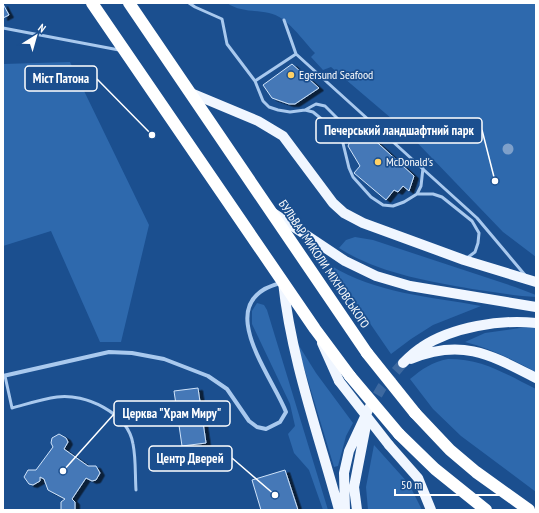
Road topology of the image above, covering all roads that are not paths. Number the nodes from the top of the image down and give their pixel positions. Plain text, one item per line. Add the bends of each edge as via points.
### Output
1 (92, 3) edge
2 (129, 3) edge
3 (190, 3) edge
4 (284, 20) dead end
5 (3, 28) edge
6 (126, 51) junction
7 (296, 54) junction
8 (255, 81) junction
9 (191, 93) junction
10 (305, 110) junction
11 (341, 135) junction
12 (423, 168) junction
13 (417, 194) junction
14 (273, 213) junction
15 (464, 260) junction
16 (283, 282) junction
17 (533, 282) edge
18 (536, 306) edge
19 (536, 323) edge
20 (4, 376) edge
21 (536, 378) edge
22 (344, 379) junction
23 (136, 490) dead end
24 (339, 510) edge
25 (346, 510) edge
26 (357, 510) edge
27 (431, 510) edge
28 (486, 510) edge
29 (529, 510) edge

1 - 6 highway
2 - 9 highway, БУЛЬВАР МИКОЛИ МІХНОВСЬКОГО
3 - 8 lane via 222,19 227,44
4 - 7 lane
5 - 6 lane
6 - 16 highway
7 - 8 lane
7 - 12 lane
8 - 10 lane via 263,101 269,107 290,112
9 - 14 highway, БУЛЬВАР МИКОЛИ МІХНОВСЬКОГО
9 - 15 main road via 258,121 283,136 333,203 344,213 363,223
10 - 11 lane via 313,112
10 - 11 lane via 316,104 325,106 344,125
11 - 13 lane via 353,177 371,197 383,205 393,206
12 - 13 lane via 421,186
12 - 17 lane via 476,218
13 - 15 lane via 442,197 472,221 479,233 478,243 475,252
14 - 18 main road via 345,261 376,276 410,286
14 - 29 highway, БУЛЬВАР МИКОЛИ МІХНОВСЬКОГО, bridge via 367,353 415,413 450,450
15 - 17 main road
16 - 20 street via 270,286 254,296 248,307 247,329 262,367 286,412 280,422 266,429 257,427 249,421 227,389 208,376 164,359 109,352
16 - 22 highway via 315,329
16 - 24 main road via 286,310 302,383
19 - 21 main road via 476,326 441,336 403,362 427,353 446,350 480,352
20 - 23 lane via 12,408 58,397 81,398 104,407 122,420 133,442
22 - 27 main road, bridge via 389,445 418,478
22 - 28 highway, bridge via 435,470
25 - 26 main road via 344,473 349,451 369,408 354,486

